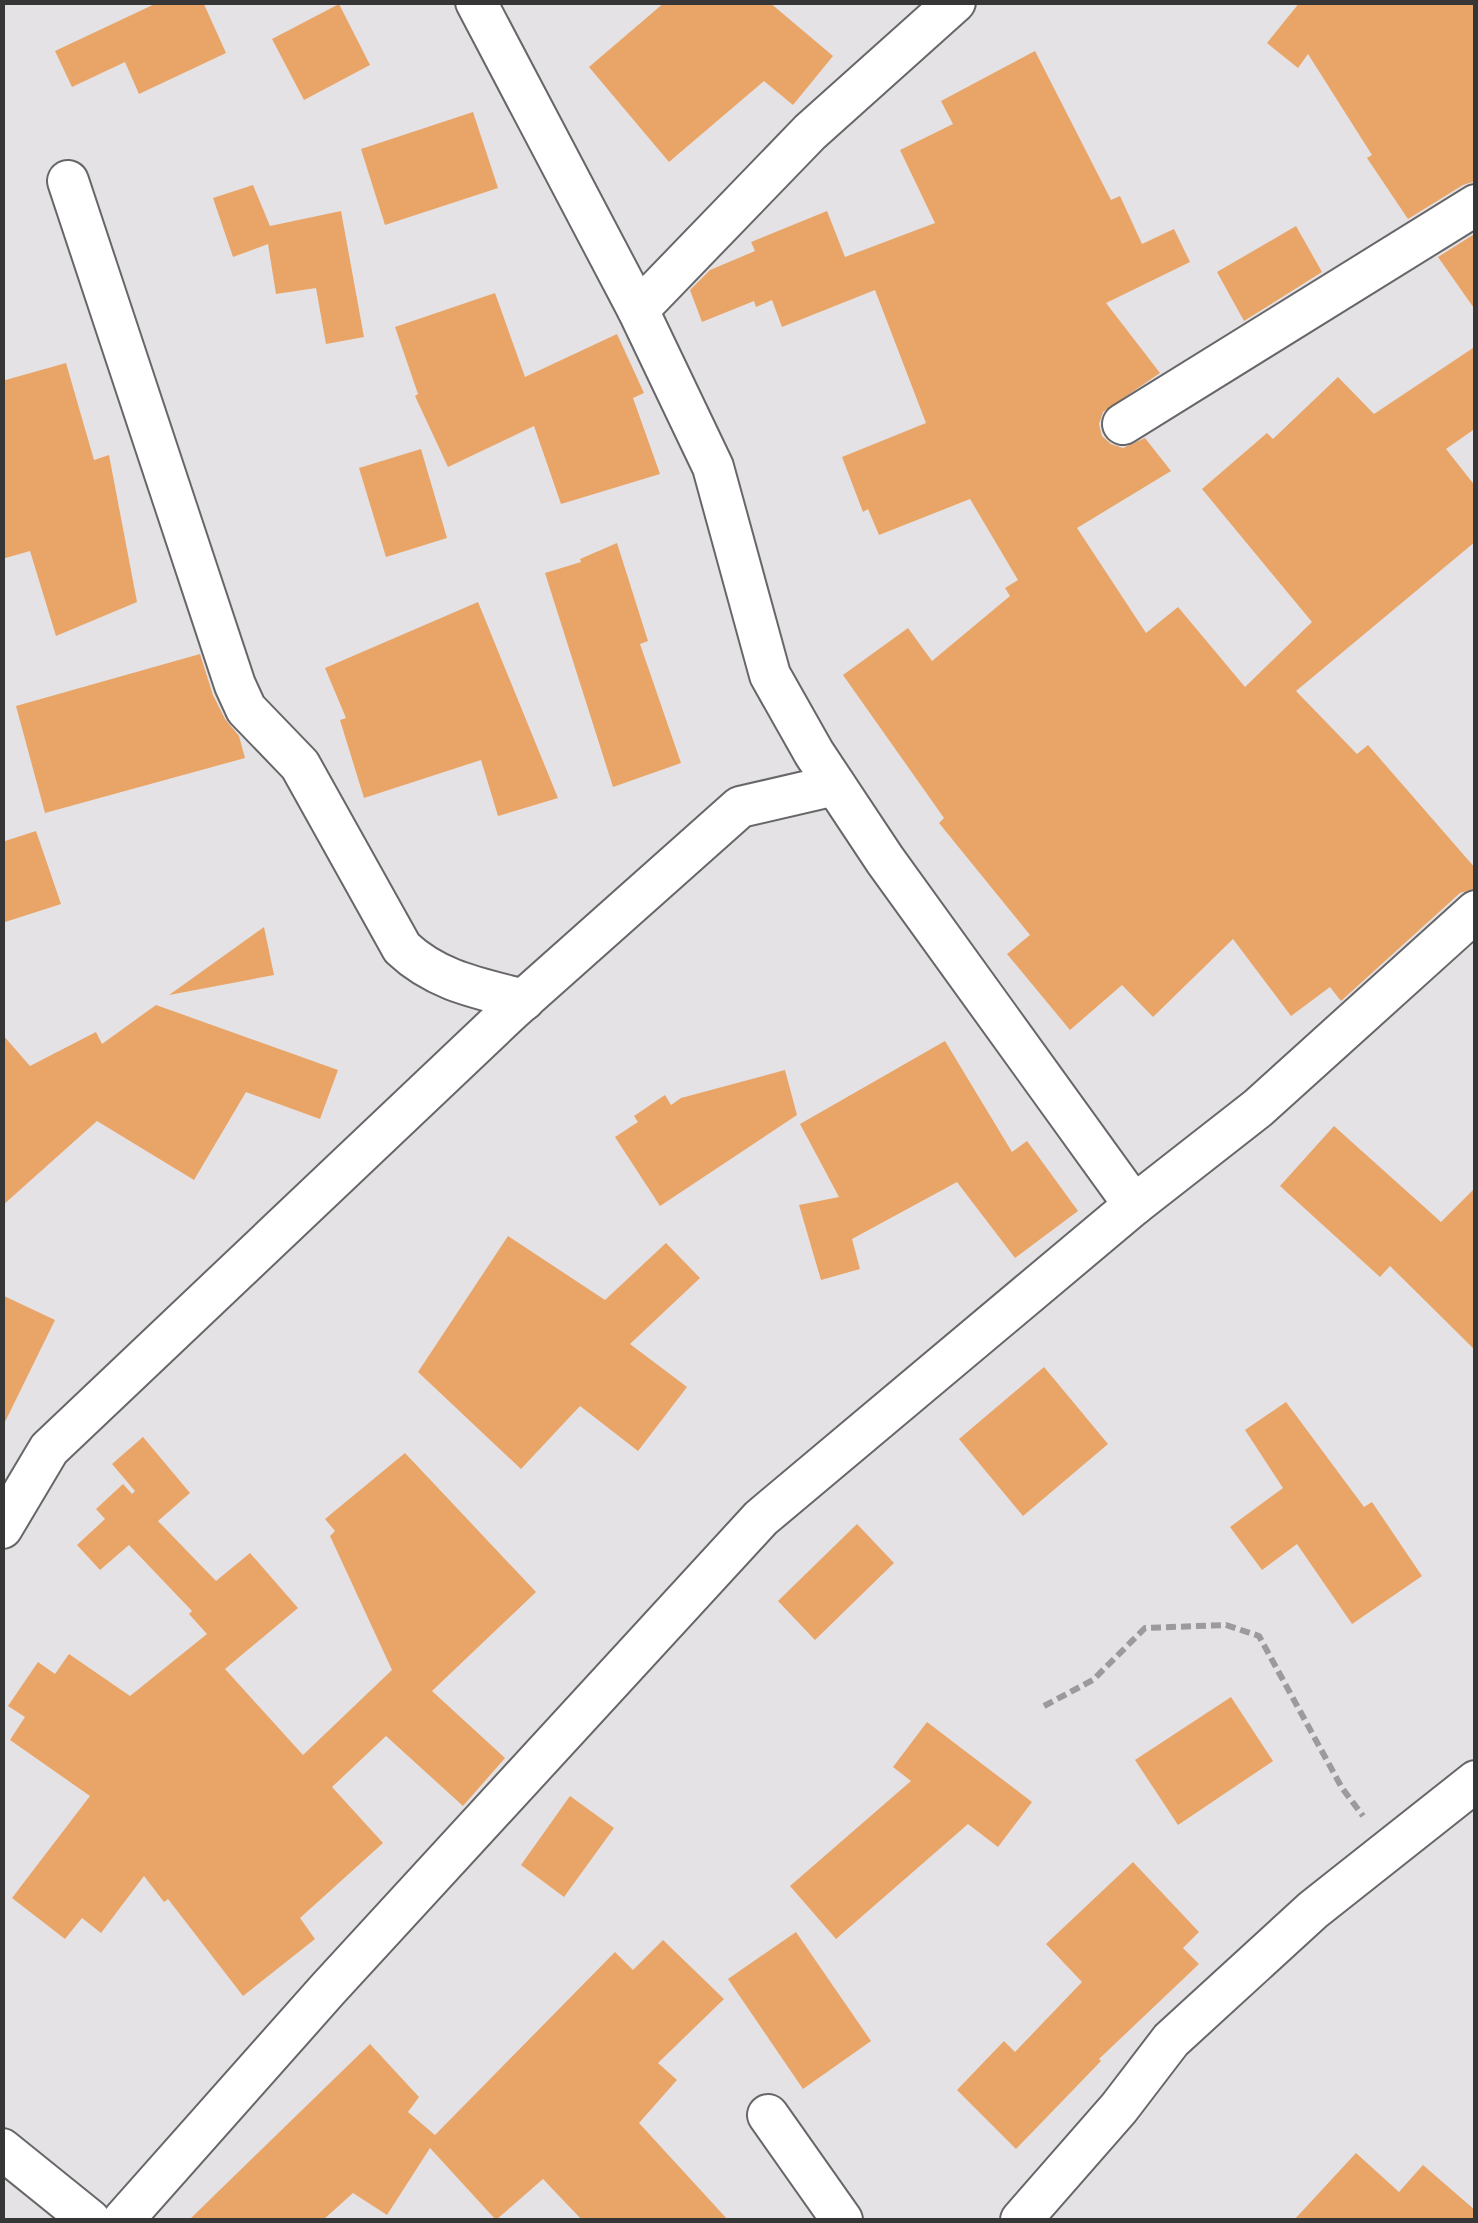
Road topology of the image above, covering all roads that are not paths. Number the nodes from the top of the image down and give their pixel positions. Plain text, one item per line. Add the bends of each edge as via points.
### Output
1 (476, 2) edge
2 (955, 2) edge
3 (68, 180) dead end
4 (1476, 205) edge
5 (638, 310) junction
6 (1122, 424) dead end
7 (835, 785) junction
8 (1476, 911) edge
9 (524, 1000) junction
10 (1134, 1205) junction
11 (2, 1528) edge
12 (1476, 1780) edge
13 (768, 2115) dead end
14 (2, 2149) edge
15 (90, 2220) edge
16 (123, 2220) edge
17 (842, 2220) edge
18 (1021, 2220) edge

1 - 5 street
2 - 5 street via 810,132
3 - 9 street via 246,709 300,764 402,948 452,982
4 - 6 street
5 - 7 street via 714,467 770,675
7 - 9 street via 740,807
7 - 10 street
8 - 10 street via 1258,1108
9 - 11 street via 49,1449
10 - 16 street via 761,1518
12 - 18 street via 1313,1910 1171,2040
13 - 17 street
14 - 15 street

